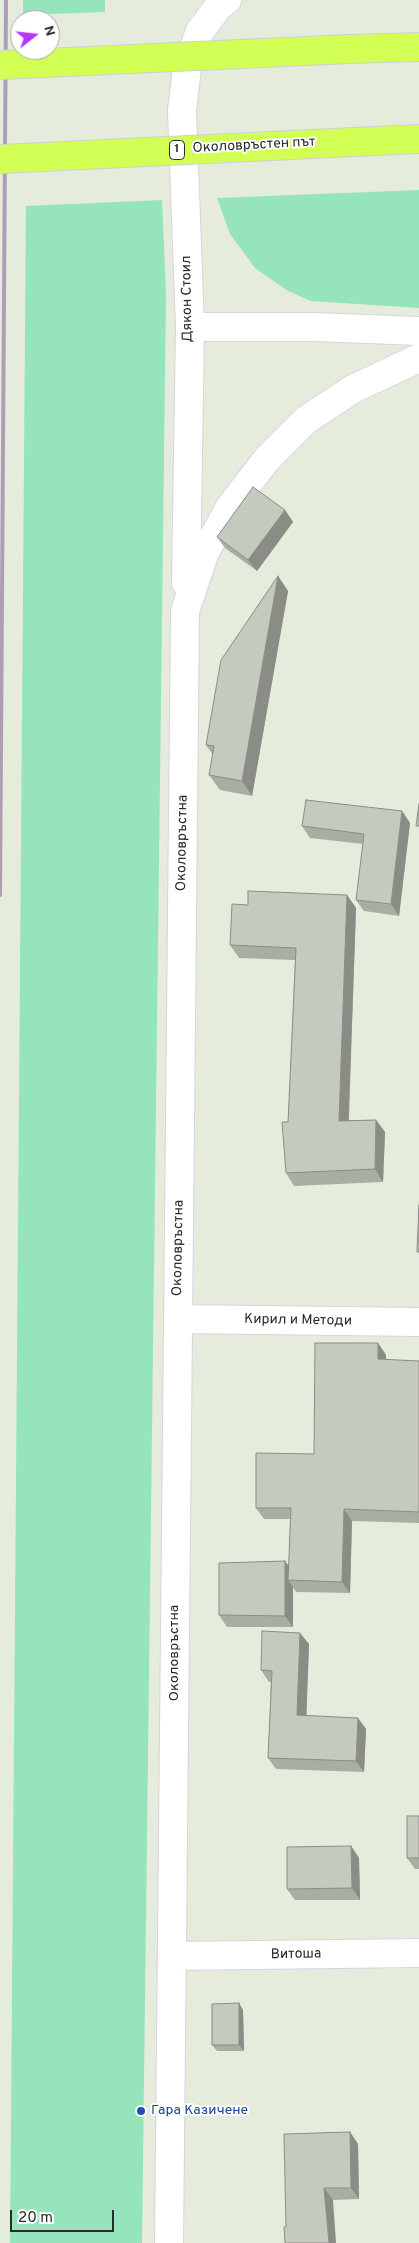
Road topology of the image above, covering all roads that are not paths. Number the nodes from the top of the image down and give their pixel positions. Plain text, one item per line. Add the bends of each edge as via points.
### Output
1 (227, 0) edge
2 (419, 47) edge
3 (0, 65) edge
4 (419, 139) edge
5 (0, 159) edge
6 (190, 327) junction
7 (419, 331) edge
8 (419, 358) edge
9 (185, 611) junction
10 (178, 1319) junction
11 (419, 1322) edge
12 (419, 1953) edge
13 (173, 1956) junction
14 (169, 2243) edge

1 - 6 street, Дякон Стоил via 218,6 200,32 187,68 182,111
2 - 3 highway, bridge
4 - 5 highway, Околовръстен път / 1, bridge
6 - 7 street
6 - 9 street, Дякон Стоил
8 - 9 street, Околовръстна via 353,389 306,420 266,458 230,507 204,552
9 - 10 street, Околовръстна
10 - 11 street, Кирил и Методи
10 - 13 street, Околовръстна
12 - 13 street, Витоша
13 - 14 street, Околовръстна

